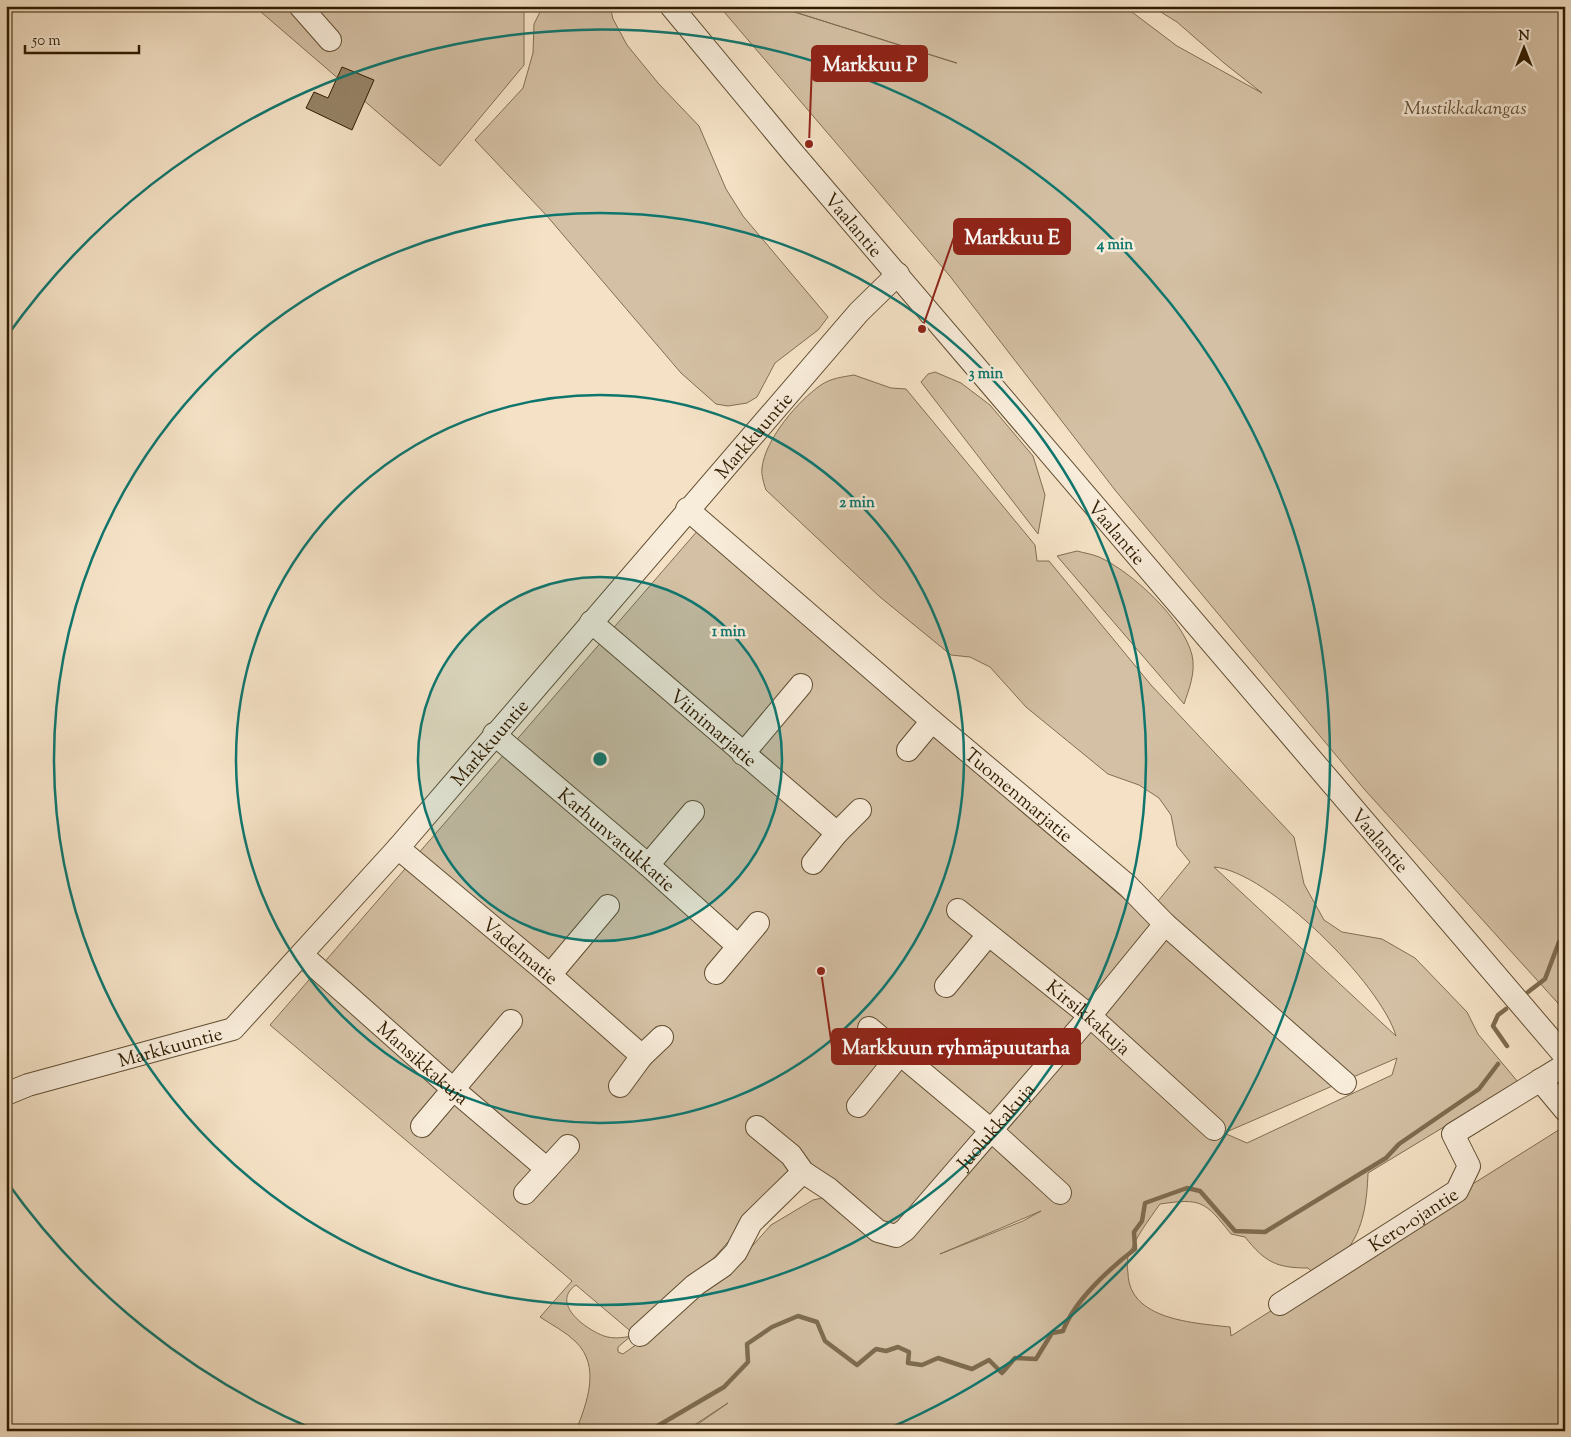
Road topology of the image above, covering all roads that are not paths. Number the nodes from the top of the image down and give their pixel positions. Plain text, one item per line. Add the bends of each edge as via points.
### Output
1 (300, 6) edge
2 (671, 6) edge
3 (330, 40) dead end
4 (898, 274) junction
5 (688, 509) junction
6 (591, 622) junction
7 (801, 686) dead end
8 (932, 721) junction
9 (494, 734) junction
10 (908, 750) dead end
11 (743, 754) junction
12 (860, 810) dead end
13 (693, 812) dead end
14 (837, 834) junction
15 (398, 848) junction
16 (813, 863) dead end
17 (648, 865) junction
18 (608, 906) dead end
19 (958, 910) dead end
20 (758, 923) dead end
21 (1165, 924) junction
22 (988, 935) junction
23 (738, 946) junction
24 (302, 955) junction
25 (716, 973) dead end
26 (550, 975) junction
27 (946, 986) dead end
28 (1090, 1016) junction
29 (511, 1021) dead end
30 (869, 1028) dead end
31 (662, 1037) dead end
32 (900, 1054) junction
33 (642, 1056) junction
34 (1565, 1056) edge
35 (1565, 1065) edge
36 (1540, 1080) junction
37 (1345, 1083) dead end
38 (620, 1086) dead end
39 (454, 1090) junction
40 (6, 1094) edge
41 (858, 1106) dead end
42 (1565, 1110) edge
43 (422, 1126) dead end
44 (757, 1127) dead end
45 (1214, 1129) dead end
46 (992, 1131) junction
47 (568, 1146) dead end
48 (547, 1169) junction
49 (803, 1172) junction
50 (525, 1193) dead end
51 (1060, 1193) dead end
52 (1280, 1304) dead end
53 (640, 1335) dead end

1 - 3 street
2 - 4 street, Vaalantie
4 - 5 street, Markkuuntie via 859,312
4 - 34 street, Vaalantie
5 - 6 street, Markkuuntie
5 - 8 street, Tuomenmarjatie
6 - 9 street, Markkuuntie
6 - 11 street, Viinimarjatie
7 - 11 street
8 - 10 street
8 - 21 street, Tuomenmarjatie via 1128,886
9 - 15 street, Markkuuntie
9 - 17 street, Karhunvatukkatie
11 - 14 street, Viinimarjatie
12 - 14 street
13 - 17 street
14 - 16 street
15 - 24 street, Markkuuntie
15 - 26 street, Vadelmatie
17 - 23 street, Karhunvatukkatie
18 - 26 street
19 - 22 street, Kirsikkakuja
20 - 23 street
21 - 28 street, Juolukkakuja
21 - 37 street, Tuomenmarjatie
22 - 27 street
22 - 28 street, Kirsikkakuja
23 - 25 street
24 - 39 street, Mansikkakuja
24 - 40 street, Markkuuntie via 233,1029 28,1084
26 - 33 street, Vadelmatie
28 - 45 street, Kirsikkakuja
28 - 46 street, Juolukkakuja
29 - 39 street
30 - 32 street
31 - 33 street
32 - 41 street
32 - 46 street
33 - 38 street
35 - 36 street, Kero-ojantie
36 - 42 street
36 - 52 street, Kero-ojantie via 1453,1134 1469,1166 1457,1191
39 - 43 street
39 - 48 street, Mansikkakuja
44 - 49 street, Juolukkakuja via 791,1155
46 - 49 street, Juolukkakuja via 905,1230 896,1236 878,1231 829,1189
46 - 51 street
47 - 48 street
48 - 50 street
49 - 53 street via 751,1223 736,1252 723,1266 695,1285

